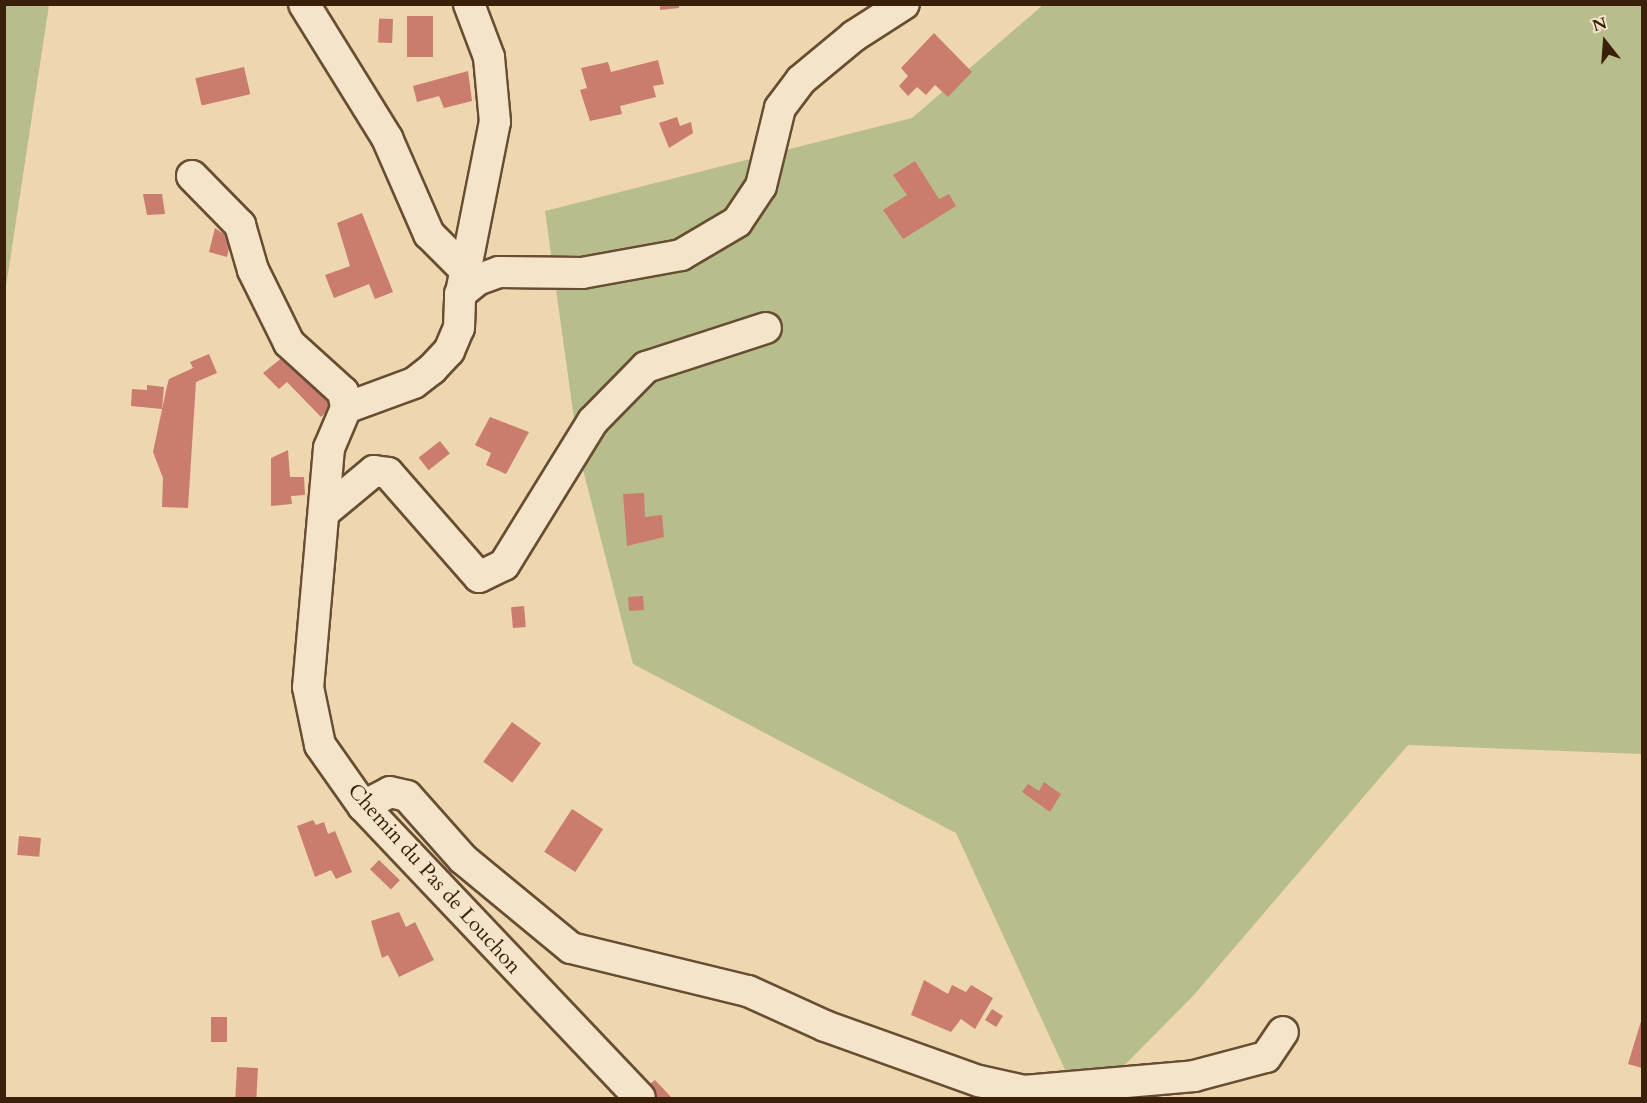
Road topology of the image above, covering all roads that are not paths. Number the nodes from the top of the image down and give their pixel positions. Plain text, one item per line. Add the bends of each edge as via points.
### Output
1 (304, 4) edge
2 (469, 4) edge
3 (904, 4) edge
4 (192, 176) dead end
5 (463, 283) junction
6 (766, 328) dead end
7 (346, 408) junction
8 (327, 510) junction
9 (363, 806) junction
10 (1284, 1032) dead end
11 (640, 1098) edge

1 - 5 street via 387,138 429,234
2 - 5 street via 489,57 495,122
3 - 5 street via 854,36 801,80 780,108 761,186 737,222 709,242 681,255 582,273 499,272
4 - 7 street via 240,225 253,270 288,343 343,392
5 - 7 street via 459,328 448,351 432,369 414,383
6 - 8 street via 646,367 593,421 504,565 479,577 388,473 374,471
7 - 8 street, Chemin du Pas de Louchon via 329,448
8 - 9 street, Chemin du Pas de Louchon via 308,687 311,715 320,745
9 - 10 street via 390,792 407,796 463,859 571,948 748,991 825,1026 979,1081 1024,1091 1194,1076 1266,1058
9 - 11 street, Chemin du Pas de Louchon

